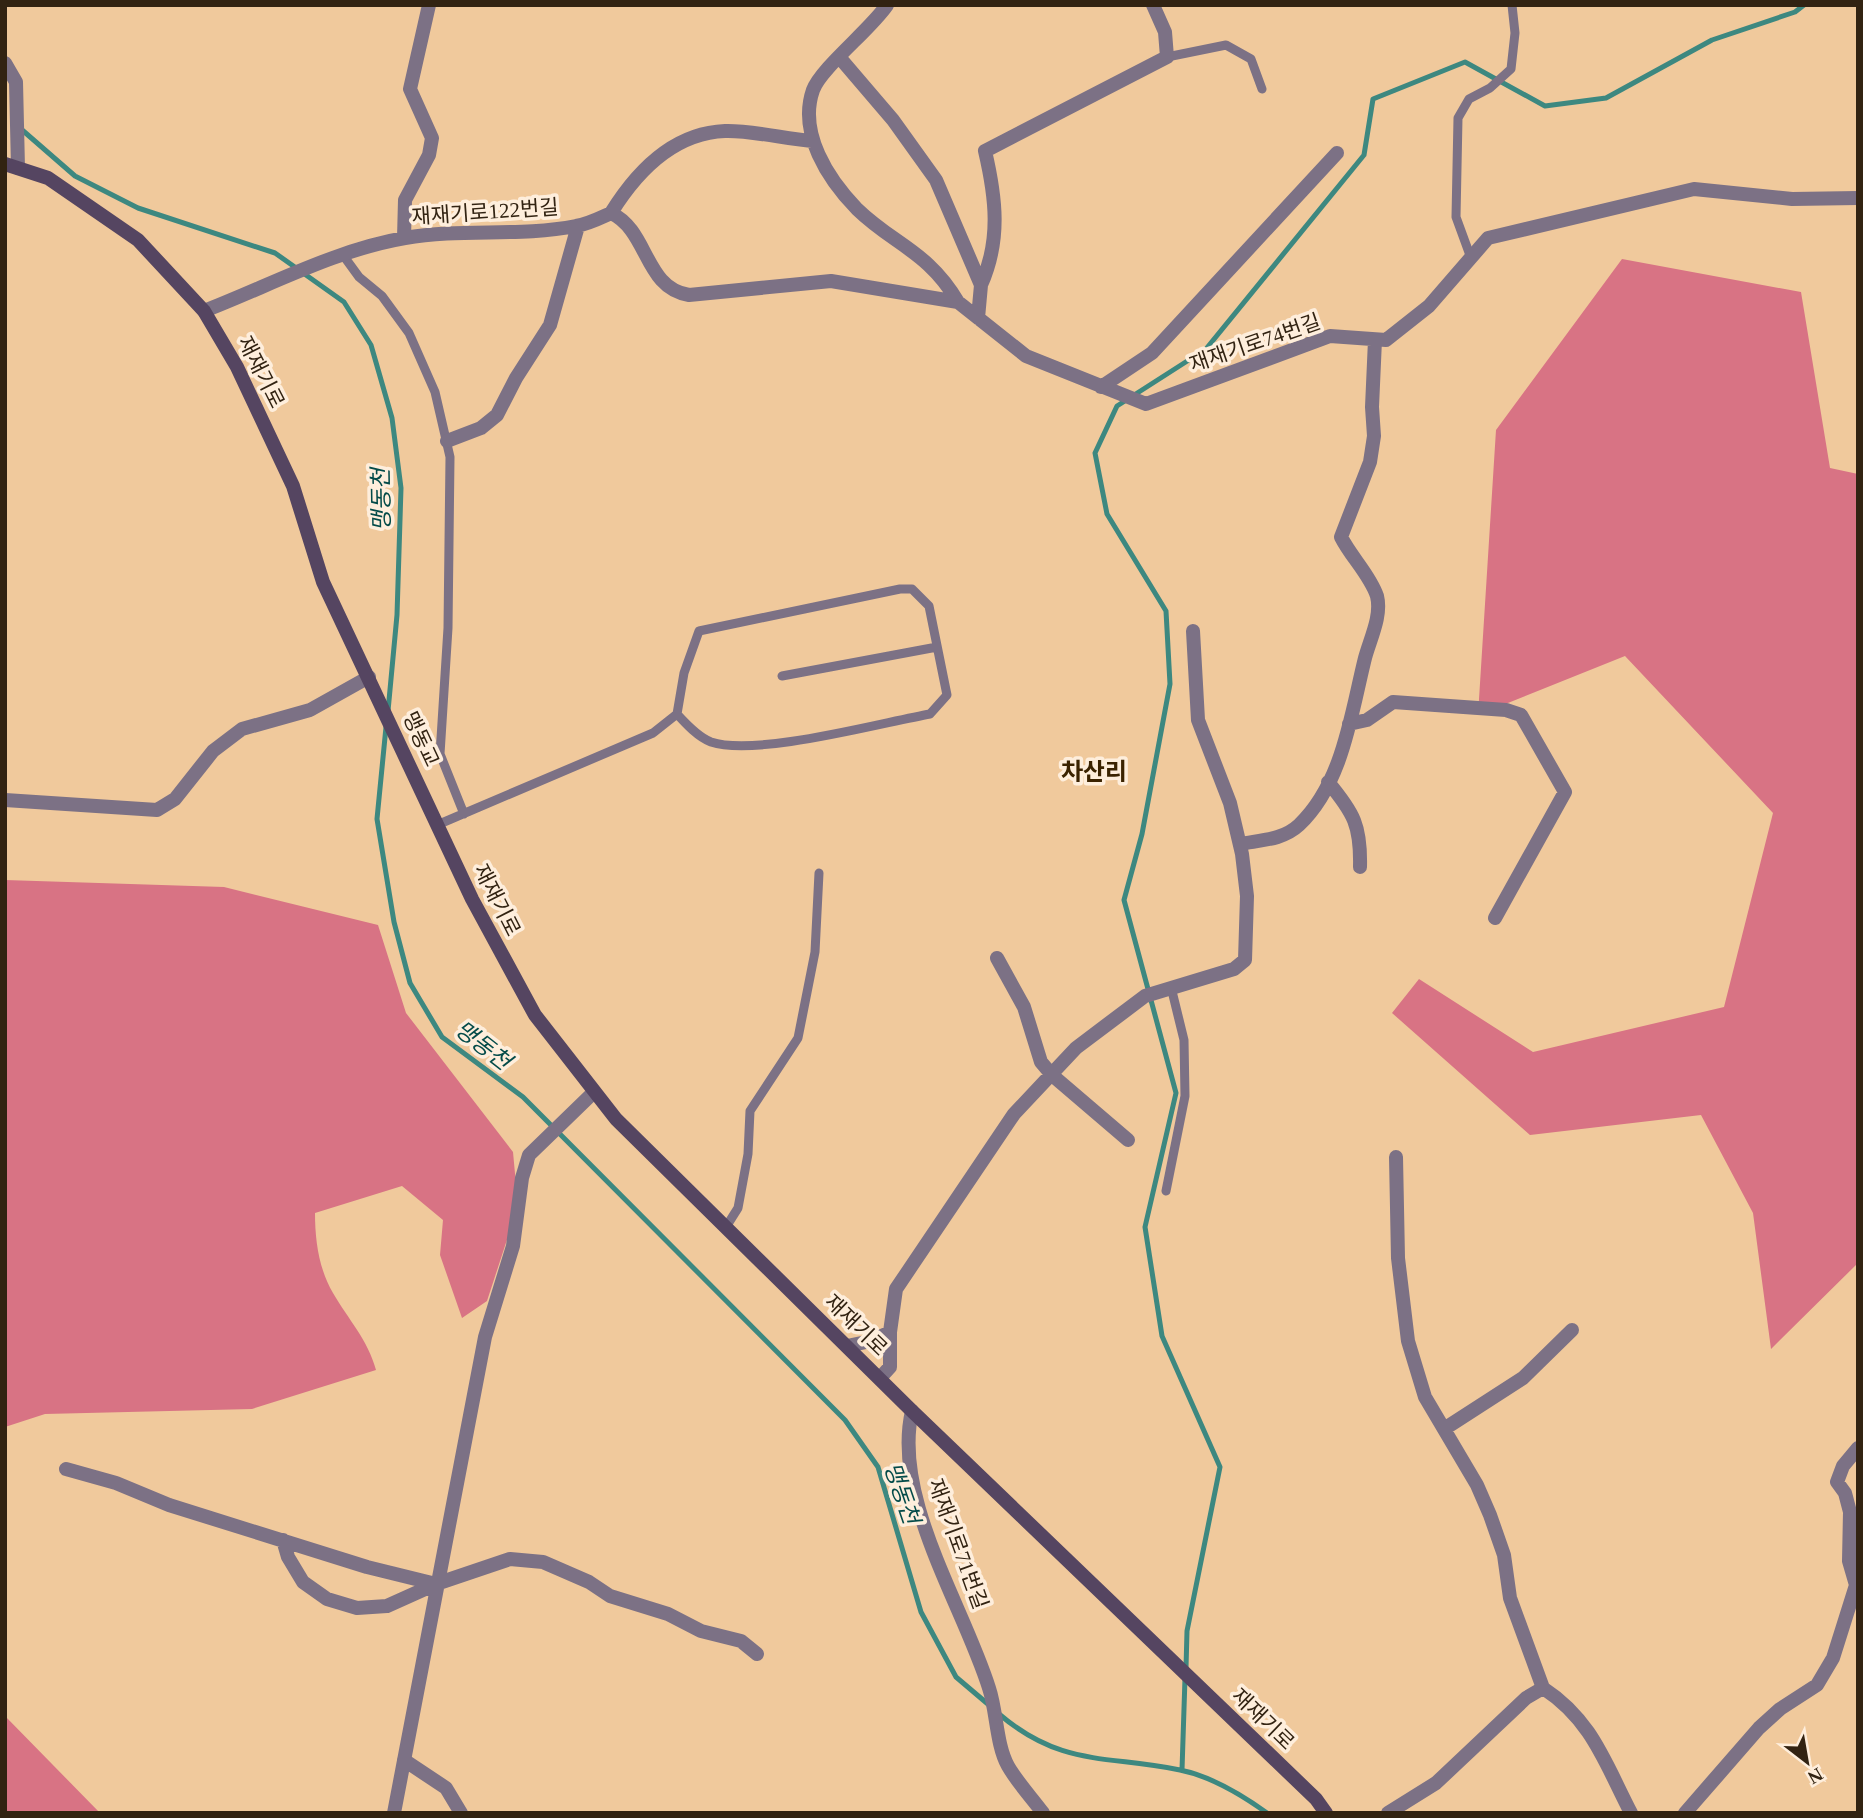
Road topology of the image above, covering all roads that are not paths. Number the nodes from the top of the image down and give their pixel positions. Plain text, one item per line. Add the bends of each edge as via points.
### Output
1 (429, 5) edge
2 (887, 5) edge
3 (1153, 5) edge
4 (1512, 5) edge
5 (1167, 57) junction
6 (840, 58) junction
7 (5, 63) edge
8 (1262, 89) dead end
9 (812, 141) junction
10 (1337, 153) dead end
11 (12, 166) edge
12 (1858, 198) edge
13 (611, 213) junction
14 (578, 226) junction
15 (404, 238) junction
16 (343, 255) junction
17 (1471, 258) junction
18 (981, 285) junction
19 (958, 302) junction
20 (204, 312) junction
21 (978, 318) junction
22 (1375, 340) junction
23 (1101, 387) junction
24 (447, 441) junction
25 (1193, 631) dead end
26 (937, 647) junction
27 (782, 676) dead end
28 (371, 681) junction
29 (677, 714) junction
30 (1349, 724) junction
31 (1328, 782) junction
32 (5, 800) edge
33 (430, 810) joint
34 (464, 814) junction
35 (437, 825) junction
36 (1240, 844) junction
37 (1360, 867) dead end
38 (819, 873) dead end
39 (1495, 918) dead end
40 (997, 958) dead end
41 (1166, 989) junction
42 (1052, 1075) junction
43 (594, 1092) junction
44 (1128, 1140) dead end
45 (1396, 1157) dead end
46 (1166, 1191) dead end
47 (726, 1227) junction
48 (1572, 1330) dead end
49 (890, 1332) junction
50 (847, 1346) junction
51 (880, 1378) junction
52 (912, 1410) junction
53 (1444, 1429) junction
54 (1858, 1448) edge
55 (66, 1469) dead end
56 (283, 1540) junction
57 (436, 1584) junction
58 (757, 1654) dead end
59 (1543, 1688) junction
60 (404, 1760) junction
61 (394, 1813) edge
62 (461, 1813) edge
63 (1043, 1813) edge
64 (1326, 1813) edge
65 (1388, 1813) edge
66 (1631, 1813) edge
67 (1685, 1813) edge

1 - 15 street via 410,89 432,138 429,155 405,200
2 - 6 street
3 - 5 street via 1165,32
4 - 17 lane via 1511,69 1469,99 1458,118 1456,217
5 - 8 lane via 1226,46 1251,59
5 - 18 street via 985,151 996,197 995,248
6 - 9 street via 813,89
6 - 18 street via 936,180
7 - 11 street via 16,82 17,141
9 - 13 street via 727,131 688,136 627,187
9 - 19 street via 858,209 916,251 945,279
10 - 23 street via 1152,353
11 - 20 street, 재재기로 via 48,178 138,240
12 - 17 street via 1792,199 1694,189 1488,238
13 - 14 street, 재재기로122번길
13 - 19 street via 623,219 665,287 675,293 831,281
14 - 15 street, 재재기로122번길
14 - 24 street via 550,325 497,415 481,428
15 - 16 street, 재재기로122번길
16 - 20 street, 재재기로122번길
16 - 24 lane via 409,333 435,392
17 - 22 street via 1429,306 1386,340
18 - 21 street
19 - 21 street, 재재기로74번길
20 - 28 street, 재재기로 via 237,367 293,486 323,582
21 - 23 street, 재재기로74번길 via 1026,356
22 - 23 street, 재재기로74번길 via 1329,336 1146,404
22 - 30 street via 1370,462 1341,537 1377,596 1379,612
24 - 34 lane via 448,628 440,754
25 - 36 street via 1198,720 1230,803
26 - 27 lane
26 - 29 lane via 947,695 930,714 761,746 711,742
26 - 29 lane via 929,606 912,589 699,631 684,673
28 - 32 street via 310,710 242,729 213,751 175,799 157,810
28 - 33 street, 맹동교
29 - 34 lane via 653,733
30 - 31 street
30 - 39 street via 1367,720 1393,702 1521,715 1565,792
31 - 36 street via 1319,801 1283,837
31 - 37 street via 1352,811 1361,837
33 - 35 street, 재재기로
34 - 35 lane
35 - 43 street, 재재기로 via 535,1015
36 - 41 street via 1247,896 1244,960 1234,968
38 - 47 lane via 815,952 798,1038 750,1111 738,1208
40 - 42 street via 1024,1007 1041,1062
41 - 42 street via 1145,996 1076,1048
41 - 46 lane via 1184,1040 1185,1096
42 - 44 street
42 - 49 street via 1014,1114 915,1258 897,1289
43 - 47 street, 재재기로
43 - 57 street via 529,1155 513,1246 485,1337
45 - 53 street via 1398,1258 1408,1341 1425,1397
47 - 50 street, 재재기로
48 - 53 street via 1523,1378
49 - 50 street
49 - 51 street via 890,1367
50 - 51 street, 재재기로
51 - 52 street, 재재기로
52 - 63 street, 재재기로71번길 via 907,1458 915,1498 990,1688 1007,1765
52 - 64 street, 재재기로
53 - 59 street via 1490,1515 1504,1555 1510,1598
54 - 67 street via 1837,1482 1850,1512 1849,1561 1856,1585 1833,1658 1817,1685 1759,1728
55 - 56 street
56 - 57 street
56 - 57 street via 303,1582 357,1608 387,1606
57 - 58 street via 510,1559 543,1562 610,1596 668,1614 701,1631 741,1641
57 - 60 street
59 - 65 street via 1526,1698 1436,1783
59 - 66 street via 1565,1703 1600,1746
60 - 61 street
60 - 62 street via 446,1788

